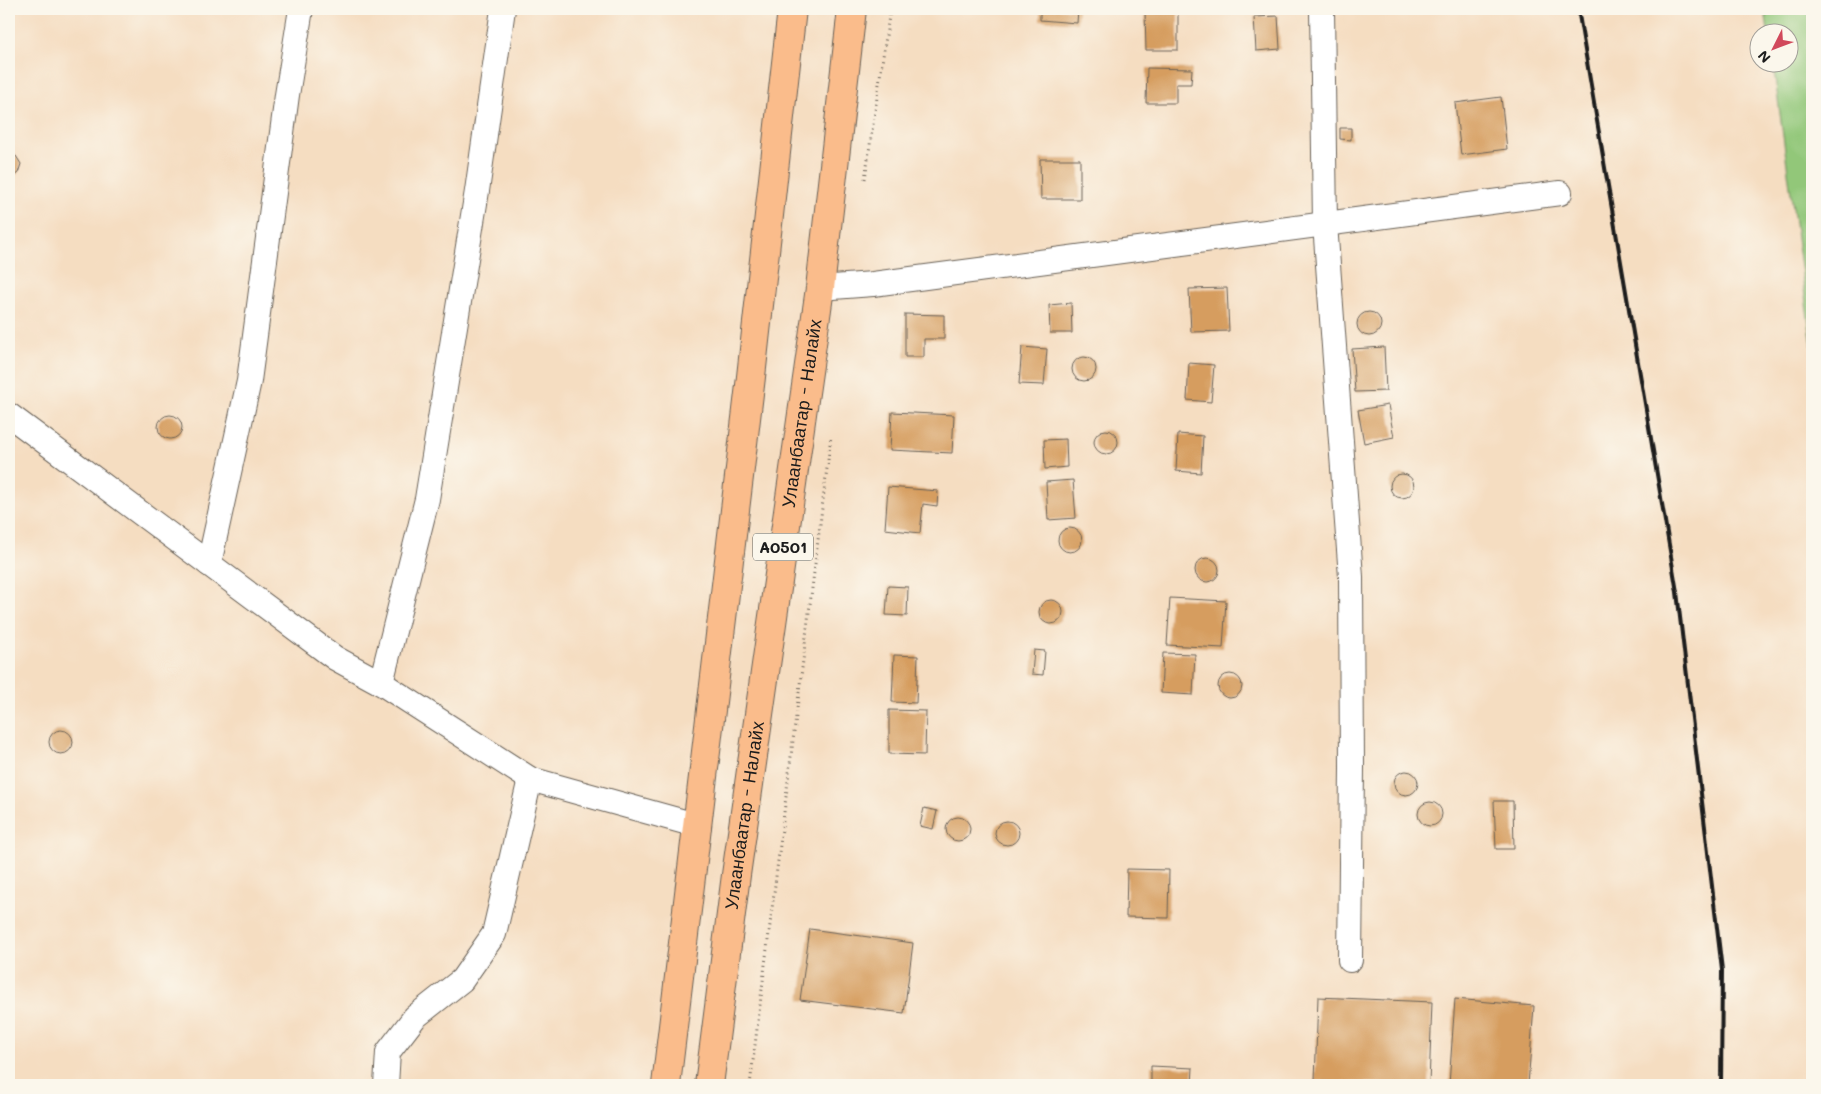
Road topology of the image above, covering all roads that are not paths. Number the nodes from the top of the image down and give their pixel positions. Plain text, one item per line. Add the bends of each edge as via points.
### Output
1 (301, 9) edge
2 (503, 9) edge
3 (792, 9) edge
4 (852, 9) edge
5 (1322, 9) edge
6 (1560, 193) dead end
7 (1325, 224) junction
8 (820, 288) junction
9 (9, 415) edge
10 (209, 564) junction
11 (381, 683) junction
12 (530, 779) junction
13 (699, 826) junction
14 (1350, 960) dead end
15 (386, 1085) edge
16 (666, 1085) edge
17 (710, 1085) edge

1 - 10 street via 248,381
2 - 11 street via 428,499
3 - 13 highway, A0501
4 - 8 highway, Улаанбаатар - Налайх / A0501
5 - 7 street
6 - 7 street
7 - 8 street via 873,284
7 - 14 street via 1351,577
8 - 17 highway, Улаанбаатар - Налайх / A0501 via 736,875
9 - 10 street
10 - 11 street via 335,658
11 - 12 street
12 - 13 street
12 - 15 street via 494,934 462,980 415,1017 388,1052
13 - 16 highway, A0501

